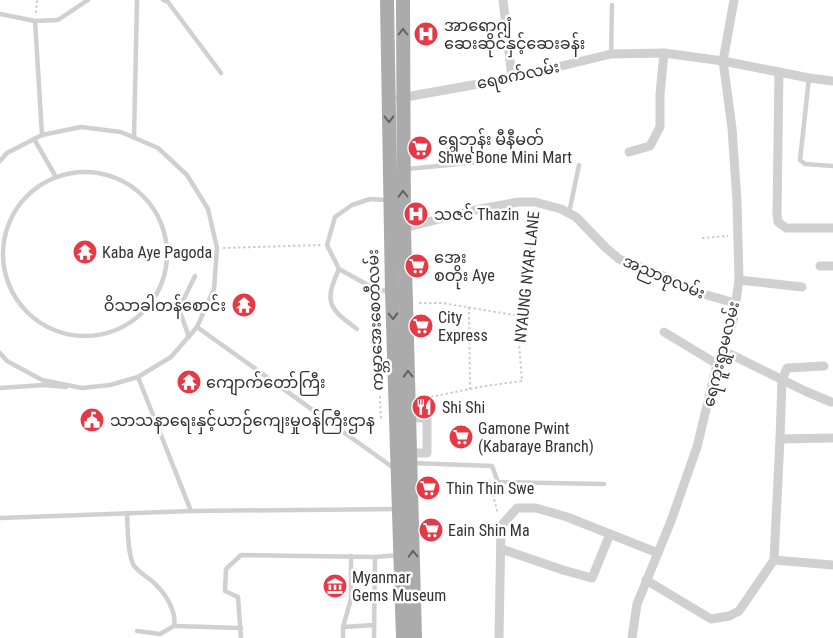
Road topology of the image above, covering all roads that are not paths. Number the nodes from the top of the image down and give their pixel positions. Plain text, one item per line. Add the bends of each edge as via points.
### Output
1 (88, 0) edge
2 (137, 0) edge
3 (163, 0) edge
4 (387, 0) edge
5 (403, 0) edge
6 (503, 0) edge
7 (734, 0) edge
8 (612, 5) dead end
9 (0, 14) edge
10 (35, 21) junction
11 (664, 53) junction
12 (611, 54) junction
13 (723, 61) junction
14 (779, 72) junction
15 (222, 74) dead end
16 (512, 78) junction
17 (809, 78) junction
18 (833, 81) edge
19 (403, 98) junction
20 (388, 99) junction
21 (42, 135) junction
22 (134, 138) junction
23 (34, 139) junction
24 (629, 152) dead end
25 (0, 161) edge
26 (480, 162) dead end
27 (579, 165) dead end
28 (833, 166) edge
29 (403, 169) junction
30 (56, 177) junction
31 (390, 200) junction
32 (569, 213) junction
33 (404, 228) junction
34 (833, 228) edge
35 (820, 266) dead end
36 (833, 266) edge
37 (339, 268) junction
38 (195, 276) dead end
39 (739, 280) junction
40 (802, 287) dead end
41 (392, 292) junction
42 (735, 303) junction
43 (197, 327) junction
44 (357, 329) dead end
45 (664, 332) dead end
46 (189, 337) junction
47 (722, 350) junction
48 (0, 353) edge
49 (717, 364) junction
50 (824, 366) dead end
51 (138, 377) junction
52 (782, 380) junction
53 (0, 388) edge
54 (82, 388) junction
55 (831, 402) dead end
56 (833, 438) edge
57 (780, 439) junction
58 (406, 456) junction
59 (397, 470) junction
60 (604, 484) dead end
61 (406, 509) junction
62 (191, 511) junction
63 (127, 513) junction
64 (0, 518) edge
65 (610, 534) junction
66 (501, 549) junction
67 (658, 552) junction
68 (400, 555) junction
69 (351, 556) junction
70 (375, 557) junction
71 (774, 560) junction
72 (833, 565) edge
73 (646, 580) junction
74 (374, 625) junction
75 (174, 626) junction
76 (343, 627) junction
77 (241, 628) junction
78 (137, 631) dead end
79 (241, 638) edge
80 (343, 638) edge
81 (374, 638) edge
82 (403, 638) edge
83 (415, 638) edge
84 (499, 638) edge
85 (632, 638) edge

1 - 10 lane via 58,20
2 - 22 lane
3 - 15 lane via 168,2
4 - 20 main road, ကမ္ဘာအေးစေတီလမ်း
19 -> 5 main road, ကမ္ဘာအေးစေတီလမ်း
6 - 16 street
7 - 13 street, ရေကူးရွာမလမ်း
8 - 12 lane
9 - 10 lane
10 - 21 lane
11 - 12 street, ရေစက်လမ်း
11 - 13 street, ရေစက်လမ်း
11 - 24 street via 660,127 650,146
12 - 16 street, ရေစက်လမ်း
13 - 14 street, ရေစက်လမ်း
13 - 39 street, ရေကူးရွာမလမ်း via 732,128
14 - 17 street, ရေစက်လမ်း
14 - 34 street via 778,222 786,228
16 - 19 street, ရေစက်လမ်း
17 - 18 street, ရေစက်လမ်း
17 - 28 lane via 800,160 805,164
19 - 20 street, ရေစက်လမ်း
19 - 29 main road, ကမ္ဘာအေးစေတီလမ်း
20 -> 31 main road, ကမ္ဘာအေးစေတီလမ်း
21 - 22 lane via 81,127 121,132
21 - 23 lane
22 - 43 lane via 158,148 188,175 208,209 217,248 214,289
23 - 25 lane
23 - 30 lane
26 - 29 lane
27 - 32 lane
33 -> 29 main road, ကမ္ဘာအေးစေတီလမ်း
30 - 30 lane via 35,188 20,203 10,220 3,254 7,281 16,299 47,327 66,334 87,336 107,333 143,313 156,297 168,258 166,237 148,200 114,177 94,172
31 - 37 lane via 370,199 352,205 335,217 327,245
31 - 41 main road, ကမ္ဘာအေးစေတီလမ်း
32 - 33 street, အညာစုလမ်း via 535,202 518,202
32 - 42 street, အညာစုလမ်း via 620,259 696,292
58 -> 33 main road, ကမ္ဘာအေးစေတီလမ်း via 409,418
35 - 36 street
37 - 41 lane via 375,289
37 - 44 lane via 330,304 339,316
38 - 46 lane via 179,309
39 - 40 street
39 - 42 street, ရေကူးရွာမလမ်း
41 -> 58 main road, ကမ္ဘာအေးစေတီလမ်း
42 - 47 street, ရေကူးရွာမလမ်း
43 - 46 lane
43 - 59 lane
45 - 49 street
46 - 51 lane via 171,357
47 - 49 street, ရေကူးရွာမလမ်း
47 - 52 street
48 - 54 lane via 7,361 42,380
49 - 67 street, ရေကူးရွာမလမ်း via 697,447
50 - 52 street via 787,368
51 - 54 lane
51 - 62 lane
52 - 55 street
52 - 57 street
53 - 54 lane
56 - 57 street
57 - 71 street
58 - 59 main road, ကမ္ဘာအေးစေတီလမ်း
58 - 60 lane via 492,466 498,482
58 - 61 main road, ကမ္ဘာအေးစေတီလမ်း
59 - 61 main road, ကမ္ဘာအေးစေတီလမ်း
61 - 62 lane
61 - 68 main road, ကမ္ဘာအေးစေတီလမ်း
83 -> 61 main road, ကမ္ဘာအေးစေတီလမ်း
62 - 63 lane
63 - 64 lane
63 - 75 lane via 133,566 157,585 168,601 176,619
65 - 66 street via 592,578
65 - 66 street via 567,516 536,508 517,508 501,526
65 - 67 street
66 - 84 street
67 - 73 street, ရေကူးရွာမလမ်း
68 - 70 lane
68 - 82 main road, ကမ္ဘာအေးစေတီလမ်း
69 - 70 lane
69 - 76 lane via 351,599
69 - 77 lane via 241,555 226,568 225,590 238,597
70 - 74 lane
71 - 72 street
71 - 73 street via 739,612 720,619 711,619
73 - 85 street, ရေကူးရွာမလမ်း via 637,604
74 - 76 lane
74 - 81 lane
75 - 77 lane
75 - 78 lane via 160,634
76 - 80 lane
77 - 79 lane

